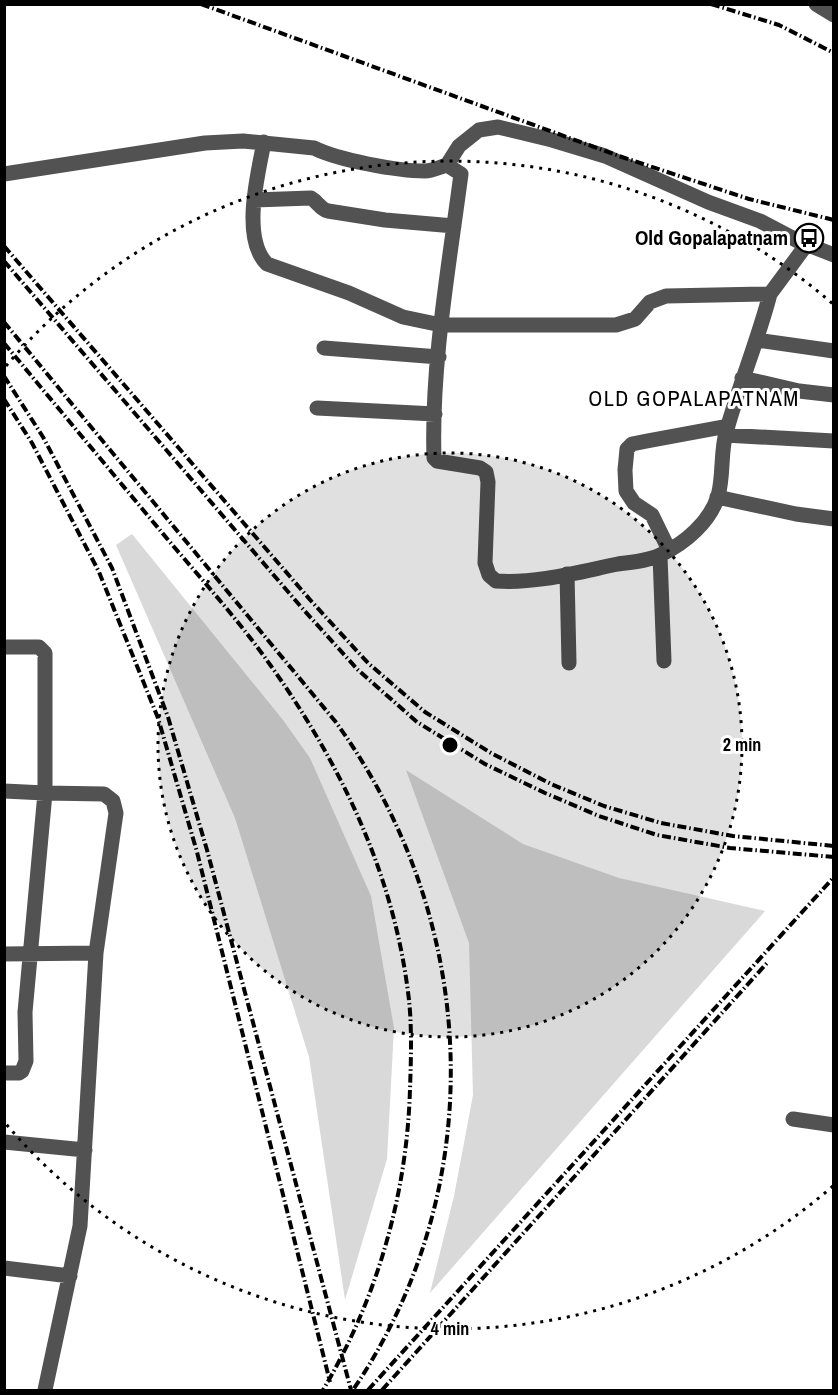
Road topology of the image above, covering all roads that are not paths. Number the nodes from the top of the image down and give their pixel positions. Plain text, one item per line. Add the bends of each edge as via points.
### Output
1 (816, 4) edge
2 (834, 15) edge
3 (264, 142) junction
4 (447, 165) junction
5 (4, 174) edge
6 (254, 200) junction
7 (454, 226) junction
8 (807, 244) junction
9 (834, 255) edge
10 (770, 294) junction
11 (441, 325) junction
12 (757, 340) junction
13 (324, 348) dead end
14 (834, 351) edge
15 (439, 357) junction
16 (742, 378) junction
17 (834, 395) edge
18 (317, 408) dead end
19 (435, 414) junction
20 (726, 430) junction
21 (834, 441) edge
22 (717, 497) junction
23 (834, 519) edge
24 (664, 553) junction
25 (567, 574) junction
26 (4, 647) edge
27 (664, 661) dead end
28 (569, 663) dead end
29 (4, 791) edge
30 (45, 792) junction
31 (29, 953) junction
32 (96, 953) junction
33 (4, 954) edge
34 (4, 1073) edge
35 (793, 1119) dead end
36 (834, 1125) edge
37 (4, 1142) edge
38 (85, 1150) junction
39 (4, 1268) edge
40 (70, 1276) junction
41 (45, 1390) edge

1 - 2 street
3 - 4 street via 314,148 385,166 427,171
3 - 5 street via 205,143
3 - 6 street
4 - 7 street via 461,174
4 - 8 street via 459,147 479,130 498,127 605,156
6 - 7 street via 310,198 328,211
6 - 11 street via 256,247 267,264 404,317
7 - 11 street
8 - 9 street
8 - 10 street
10 - 11 street via 666,296 650,302 635,319 616,325
10 - 12 street
11 - 15 street
12 - 14 street
12 - 16 street
13 - 15 street
15 - 19 street
16 - 17 street
16 - 20 street
18 - 19 street
19 - 25 street via 434,458 486,472 489,482 485,563 489,575 504,582
20 - 21 street
20 - 22 street
20 - 24 street via 647,441 627,449 626,491 634,503 652,515
22 - 23 street
22 - 24 street via 704,521 683,542
24 - 25 street
24 - 27 street
25 - 28 street
26 - 30 street via 39,647 45,653
29 - 30 street
30 - 31 street
30 - 32 street via 104,794 113,801 116,813
31 - 32 street
31 - 33 street
31 - 34 street via 26,1061 19,1073
32 - 38 street
35 - 36 street
37 - 38 street
38 - 40 street via 80,1226
39 - 40 street
40 - 41 street

